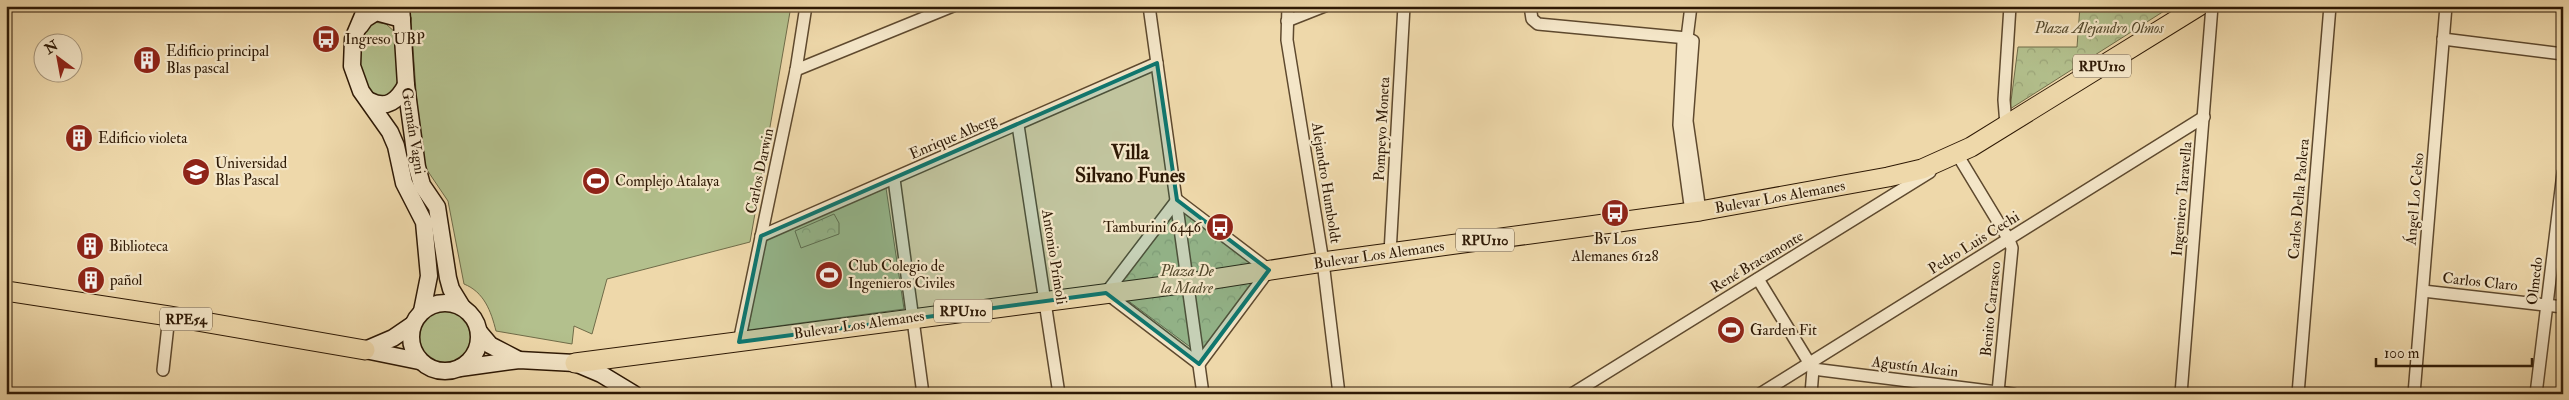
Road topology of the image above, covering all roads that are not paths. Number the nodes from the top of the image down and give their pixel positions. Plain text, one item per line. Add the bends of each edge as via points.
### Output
1 (367, 6) edge
2 (806, 6) edge
3 (953, 6) edge
4 (1149, 6) edge
5 (1288, 6) edge
6 (1325, 6) edge
7 (1404, 6) edge
8 (1530, 6) edge
9 (1690, 6) edge
10 (2010, 6) edge
11 (2199, 6) edge
12 (2212, 6) edge
13 (2330, 6) edge
14 (2446, 6) edge
15 (401, 13) edge
16 (1287, 21) junction
17 (358, 29) junction
18 (1688, 38) junction
19 (2443, 39) junction
20 (2563, 54) edge
21 (1157, 63) junction
22 (796, 70) junction
23 (406, 85) junction
24 (370, 101) junction
25 (2204, 117) junction
26 (1018, 125) junction
27 (2006, 126) junction
28 (1957, 154) junction
29 (2563, 173) edge
30 (894, 178) junction
31 (1177, 200) junction
32 (1696, 212) junction
33 (761, 236) junction
34 (2009, 240) junction
35 (1390, 253) junction
36 (1323, 262) junction
37 (1269, 270) junction
38 (1758, 279) junction
39 (1188, 283) junction
40 (6, 291) edge
41 (2423, 291) junction
42 (1106, 293) junction
43 (1046, 300) junction
44 (2547, 305) junction
45 (462, 307) junction
46 (2563, 307) edge
47 (169, 316) junction
48 (417, 318) junction
49 (914, 318) junction
50 (479, 332) junction
51 (739, 342) junction
52 (365, 350) junction
53 (633, 356) junction
54 (519, 360) junction
55 (419, 361) junction
56 (575, 363) junction
57 (1199, 364) junction
58 (1811, 366) junction
59 (460, 368) junction
60 (163, 370) dead end
61 (620, 384) junction
62 (1953, 390) edge
63 (1981, 392) edge
64 (1998, 392) junction
65 (634, 394) edge
66 (923, 394) edge
67 (1060, 394) edge
68 (1202, 394) edge
69 (1339, 394) edge
70 (1572, 394) edge
71 (1760, 394) edge
72 (1811, 394) edge
73 (2013, 394) edge
74 (2181, 394) edge
75 (2298, 394) edge
76 (2414, 394) edge
77 (2536, 394) edge

1 - 17 main road, Germán Vagni
2 - 22 street, Carlos Darwin
3 - 22 street
4 - 21 street
5 - 16 street, Alejandro Humboldt
6 - 16 street
7 - 35 street, Pompeyo Moneta
8 - 18 street via 1532,19 1538,24
9 - 18 street
10 - 27 street via 2004,100
11 - 27 main road, Bulevar Los Alemanes / RPU110
12 - 25 street, Ingeniero Taravella
13 - 75 street, Carlos Della Paolera
14 - 19 street, Ángel Lo Celso
15 - 17 main road via 376,12
15 - 23 main road, Germán Vagni
16 - 36 street, Alejandro Humboldt via 1287,40
17 - 24 main road, Germán Vagni via 352,66 361,91
18 - 32 street via 1693,41 1687,121
19 - 20 street
19 - 41 street, Ángel Lo Celso
21 - 26 street, Enrique Alberg
21 - 31 street
22 - 33 street, Carlos Darwin
23 - 24 main road via 398,98 389,104
23 - 45 main road, Germán Vagni via 418,176 437,207 448,278
24 - 48 main road, Germán Vagni via 394,139 404,183 424,222 428,276
25 - 34 street, Pedro Luis Cechi
25 - 74 street, Ingeniero Taravella
26 - 30 street, Enrique Alberg
26 - 43 street, Antonio Prímoli
27 - 28 main road, Bulevar Los Alemanes / RPU110
28 - 32 main road, Bulevar Los Alemanes / RPU110 via 1922,169 1888,177
28 - 34 street, Benito Carrasco
28 - 38 street, René Bracamonte
29 - 44 street, Olmedo
30 - 33 street, Enrique Alberg
30 - 49 street
31 - 37 street
31 - 39 street
31 - 42 street
32 - 35 main road, Bulevar Los Alemanes / RPU110
33 - 51 street, Carlos Darwin
34 - 58 street, Pedro Luis Cechi
34 - 64 street, Benito Carrasco via 2012,255
35 - 36 main road, Bulevar Los Alemanes / RPU110
36 - 37 main road, Bulevar Los Alemanes / RPU110
36 - 69 street, Alejandro Humboldt
37 - 39 main road, Bulevar Los Alemanes / RPU110
37 - 57 street
38 - 58 street
38 - 70 street, René Bracamonte
39 - 42 main road, Bulevar Los Alemanes / RPU110
39 - 57 street
40 - 47 main road, RPE54
41 - 44 street, Carlos Claro
41 - 76 street, Ángel Lo Celso
42 - 43 main road, Bulevar Los Alemanes / RPU110
42 - 57 street
43 - 49 main road, Bulevar Los Alemanes / RPU110
43 - 67 street, Antonio Prímoli
44 - 46 street, Carlos Claro
44 - 77 street, Olmedo
45 - 48 main road via 441,303
45 - 50 main road via 473,318
47 - 52 main road, RPE54
47 - 60 street
48 - 52 main road via 394,338
48 - 55 main road via 410,335 411,346
49 - 51 main road, Bulevar Los Alemanes / RPU110
49 - 66 street
50 - 54 main road via 490,344
50 - 59 main road via 475,354
51 - 53 main road, Bulevar Los Alemanes / RPU110
52 - 55 main road
53 - 56 main road, Bulevar Los Alemanes / RPU110
53 - 61 main road via 614,369
54 - 56 main road
54 - 59 main road
55 - 59 main road via 435,370
56 - 61 main road
57 - 68 street
58 - 62 street, Agustín Alcain
58 - 71 street, Pedro Luis Cechi
58 - 72 street
61 - 65 main road
62 - 63 street, Agustín Alcain
63 - 64 street, Agustín Alcain
64 - 73 street, Agustín Alcain

